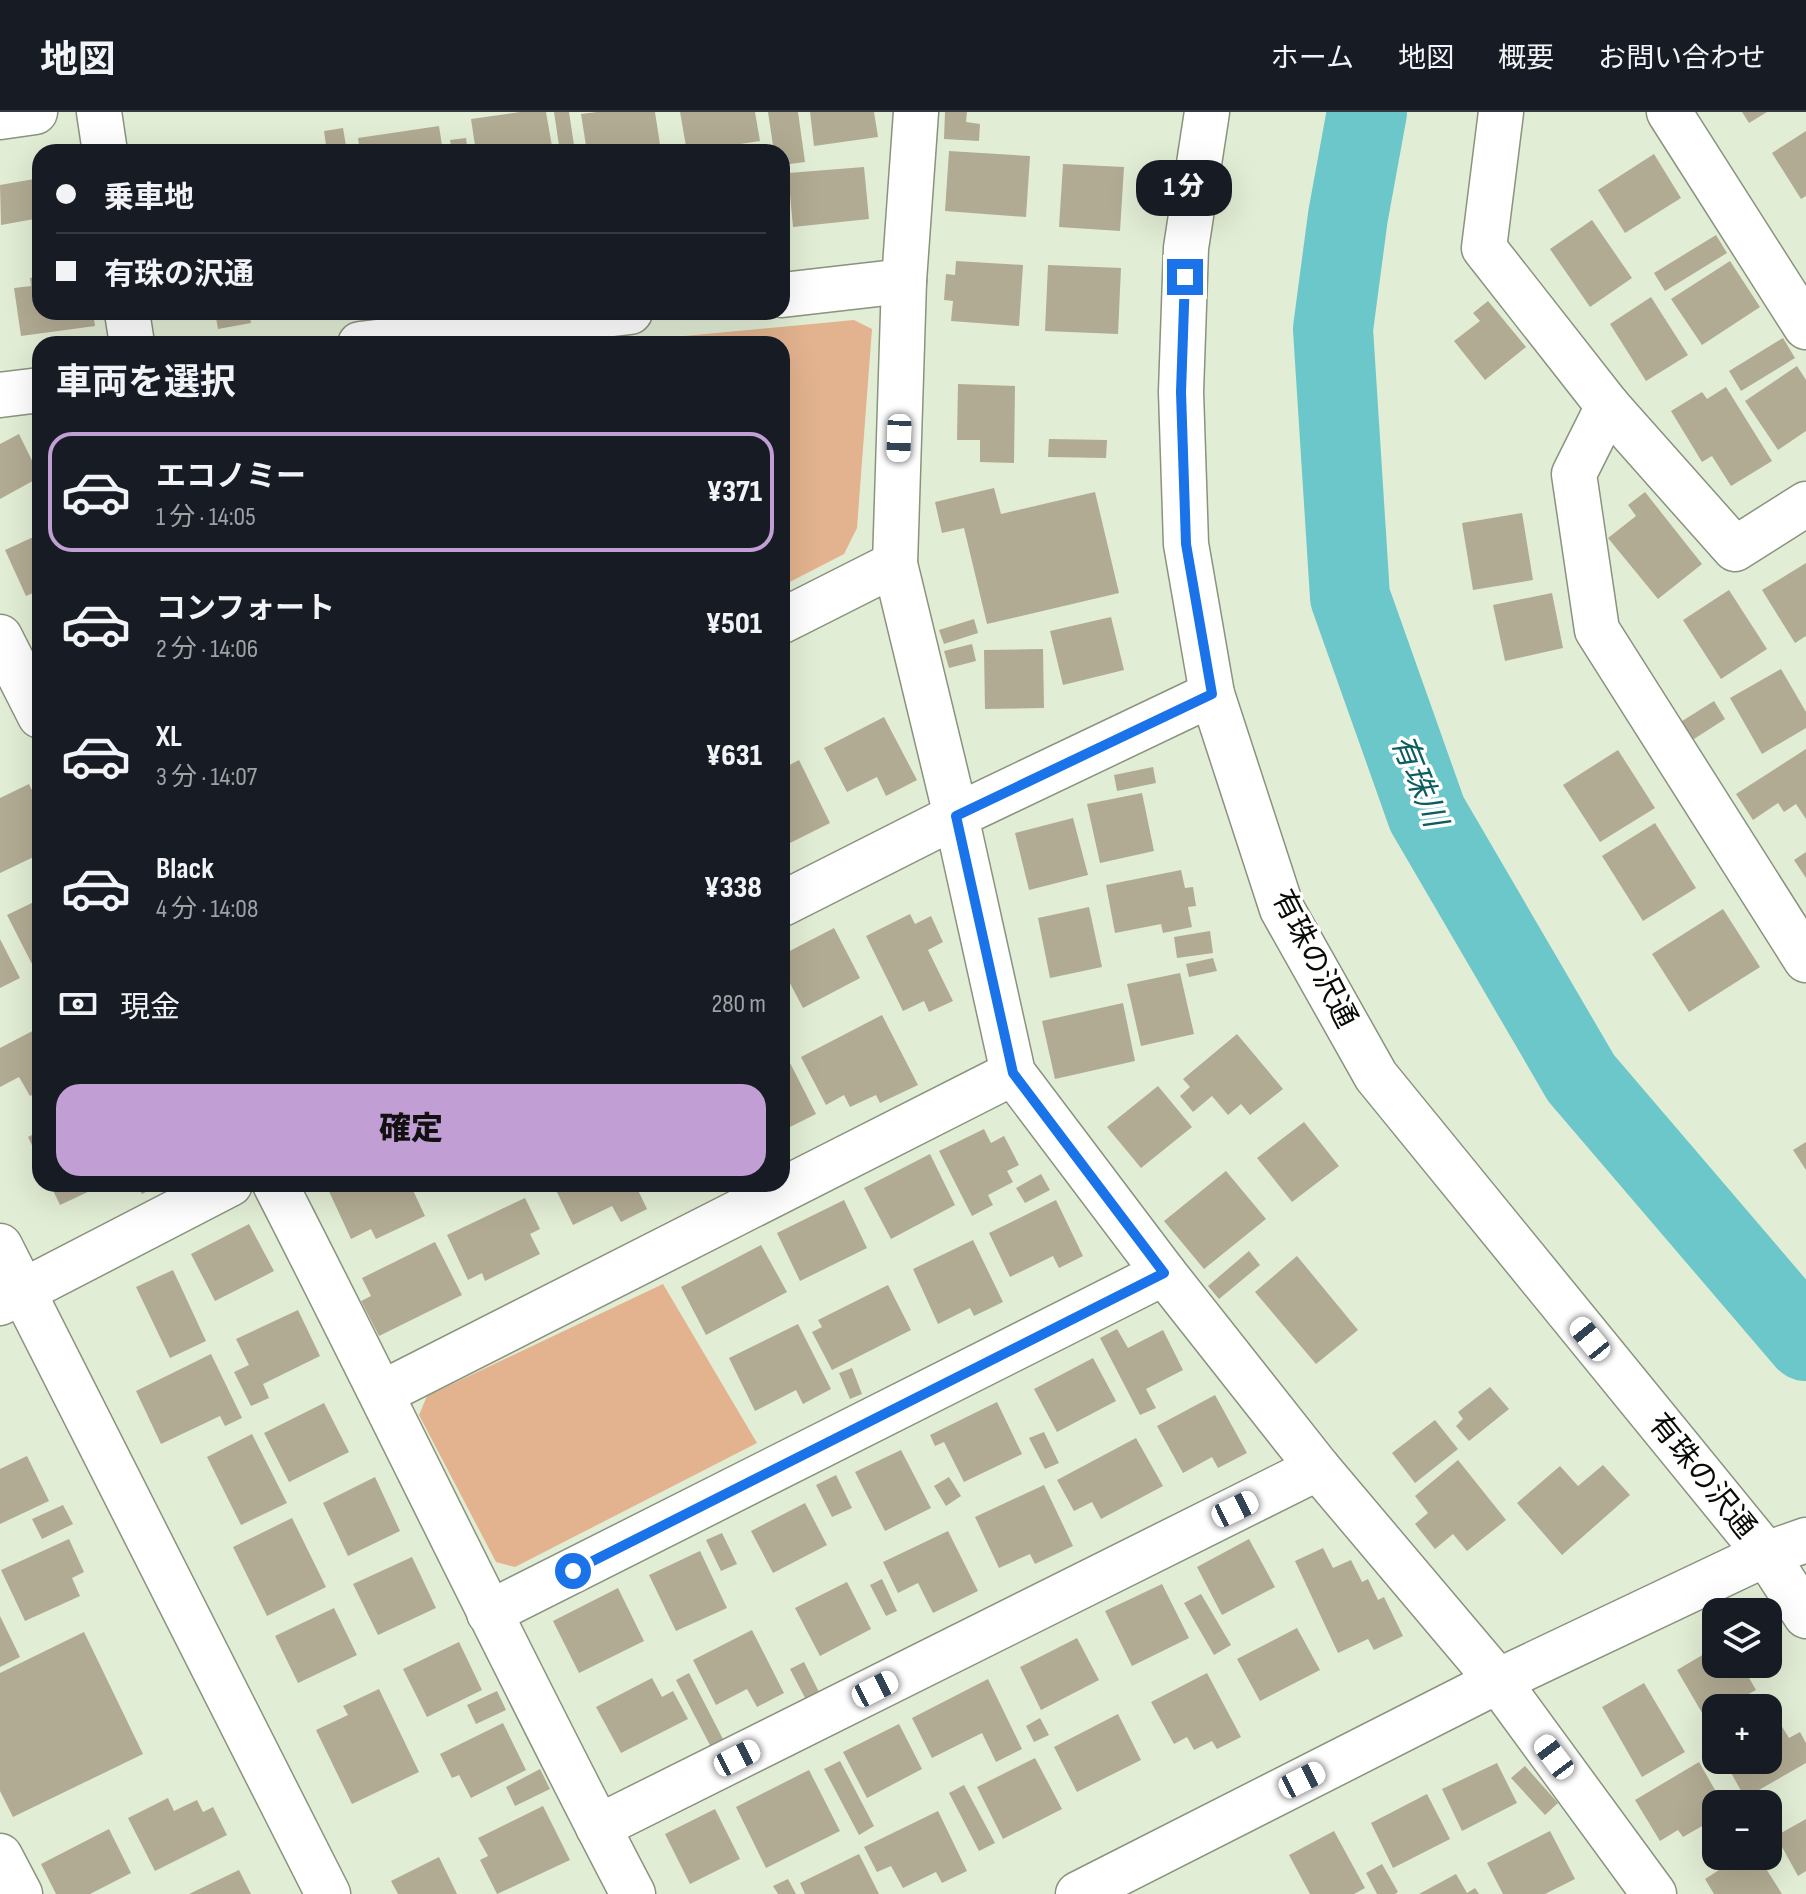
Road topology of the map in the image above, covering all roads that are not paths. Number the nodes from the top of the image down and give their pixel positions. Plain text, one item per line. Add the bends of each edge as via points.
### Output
1 (35, 112) edge
2 (99, 112) edge
3 (916, 112) edge
4 (1207, 112) edge
5 (1501, 112) edge
6 (1669, 112) edge
7 (0, 117) edge
8 (104, 144) edge
9 (904, 281) junction
10 (790, 294) edge
11 (564, 320) edge
12 (1806, 327) edge
13 (433, 336) edge
14 (32, 391) edge
15 (0, 395) edge
16 (1608, 406) junction
17 (1806, 504) edge
18 (895, 564) junction
19 (790, 617) edge
20 (0, 637) edge
21 (1212, 694) junction
22 (32, 700) edge
23 (956, 816) junction
24 (790, 900) edge
25 (1806, 960) edge
26 (1013, 1073) junction
27 (790, 1186) edge
28 (215, 1192) edge
29 (279, 1192) edge
30 (778, 1192) edge
31 (0, 1246) edge
32 (1164, 1273) junction
33 (12, 1297) edge
34 (382, 1393) junction
35 (1318, 1468) junction
36 (1806, 1540) edge
37 (1766, 1554) junction
38 (489, 1613) junction
39 (1806, 1616) edge
40 (1498, 1681) junction
41 (598, 1827) junction
42 (0, 1856) edge
43 (1643, 1891) edge
44 (20, 1894) edge
45 (328, 1894) edge
46 (633, 1894) edge
47 (1078, 1894) edge

1 - 7 street
2 - 8 street
3 - 9 street
4 - 21 street, 有珠の沢通 via 1186,248 1181,392 1186,544
5 - 16 street via 1484,248
6 - 12 street
9 - 10 street
9 - 18 street
11 - 13 street
14 - 15 street
16 - 17 street via 1735,549
16 - 25 street via 1574,474 1597,630
18 - 19 street
18 - 23 street
20 - 22 street
21 - 23 street
21 - 37 street, 有珠の沢通 via 1282,909 1376,1076
23 - 24 street
23 - 26 street
26 - 27 street
26 - 32 street
28 - 33 street
29 - 34 street
30 - 34 street
31 - 33 street
32 - 35 street
32 - 38 street
33 - 45 street
34 - 38 street
35 - 40 street
35 - 41 street
36 - 37 street
37 - 39 street, 有珠の沢通
37 - 40 street
38 - 41 street
40 - 43 street
40 - 47 street
41 - 46 street
42 - 44 street

